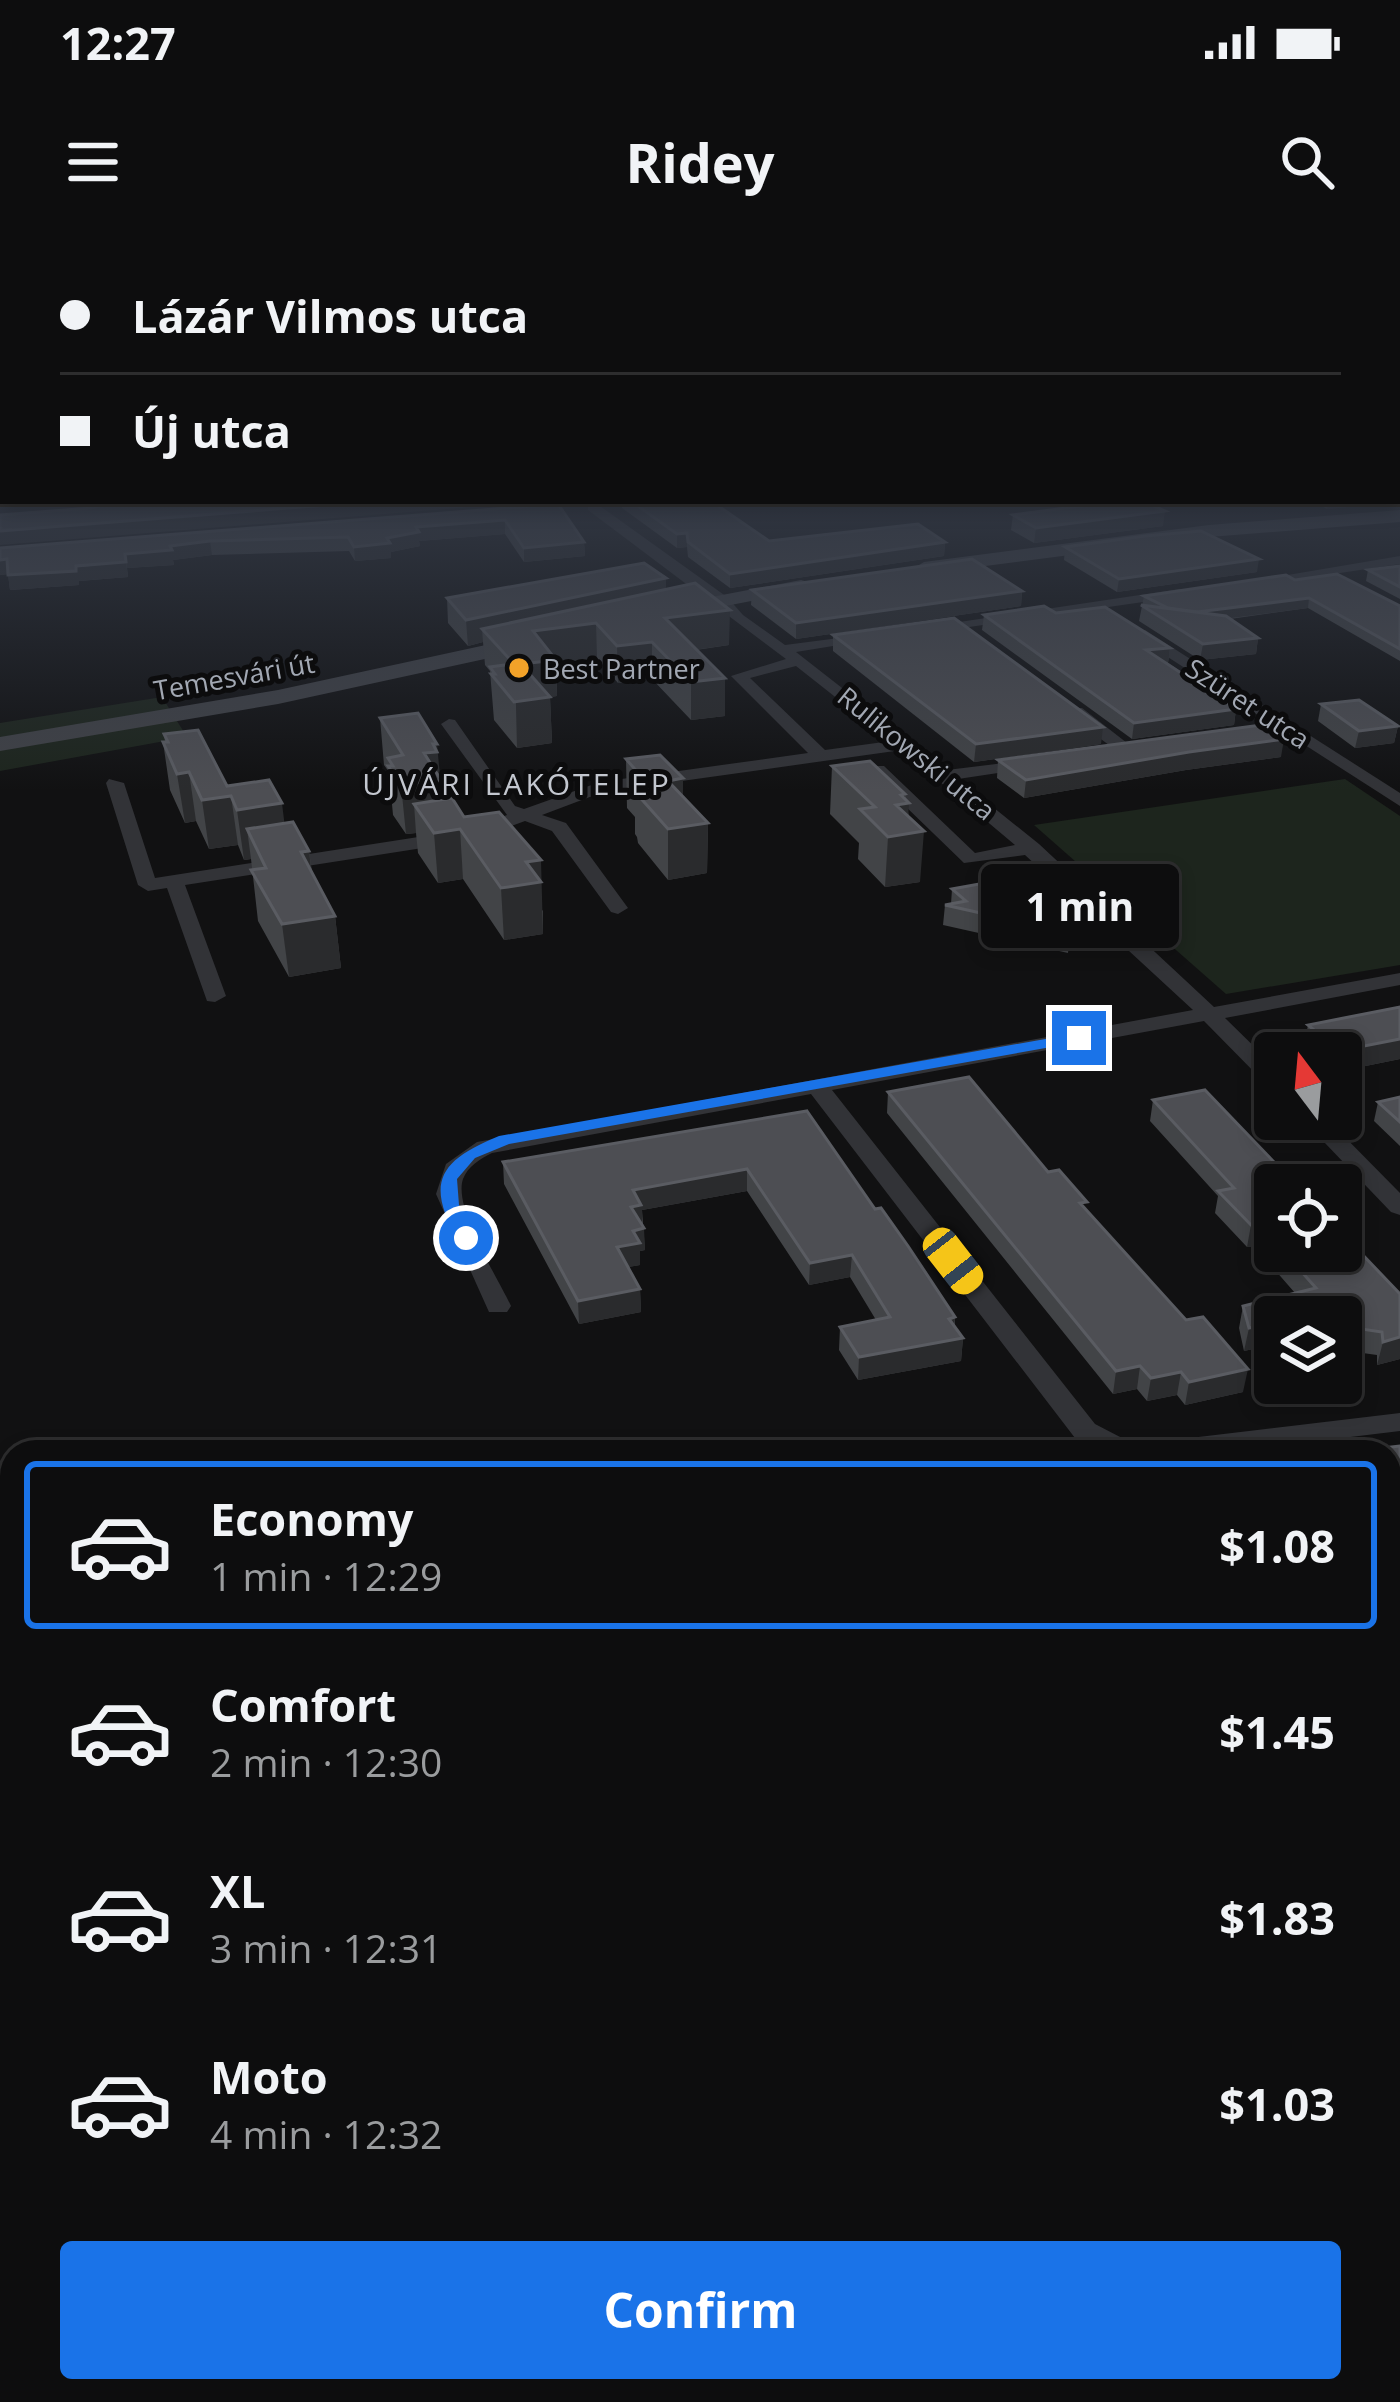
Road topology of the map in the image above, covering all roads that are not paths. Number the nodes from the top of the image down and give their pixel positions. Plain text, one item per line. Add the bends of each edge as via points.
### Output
1 (708, 590) edge
2 (783, 590) edge
3 (1189, 591) edge
4 (722, 600) junction
5 (1096, 605) junction
6 (639, 617) edge
7 (956, 624) junction
8 (905, 631) edge
9 (881, 634) edge
10 (555, 637) edge
11 (975, 638) edge
12 (794, 654) junction
13 (1051, 694) edge
14 (449, 724) dead end
15 (1288, 728) junction
16 (1265, 731) edge
17 (0, 744) edge
18 (907, 744) junction
19 (1150, 747) edge
20 (858, 750) junction
21 (1126, 750) junction
22 (1104, 753) edge
23 (822, 757) junction
24 (1059, 760) edge
25 (946, 775) junction
26 (115, 783) dead end
27 (1400, 801) edge
28 (528, 815) junction
29 (1032, 848) junction
30 (174, 880) junction
31 (618, 908) dead end
32 (1400, 979) edge
33 (215, 996) dead end
34 (1210, 1014) junction
35 (1254, 1058) edge
36 (818, 1086) junction
37 (1335, 1140) edge
38 (1400, 1207) edge
39 (498, 1306) dead end
40 (1400, 1422) edge
41 (1102, 1440) edge
42 (1248, 1440) edge

1 - 4 street, Rulikowski utca
2 - 4 street
3 - 5 street
4 - 6 street
4 - 12 street, Rulikowski utca via 727,612
5 - 7 street
5 - 15 street, Szüret utca
7 - 8 street
7 - 11 street
9 - 12 street
10 - 17 street, Temesvári út
12 - 18 street, Rulikowski utca
12 - 23 street, Rulikowski utca via 739,676
13 - 21 street
14 - 28 street via 509,809
15 - 16 street
15 - 27 street, Szüret utca
18 - 20 street
18 - 25 street, Rulikowski utca
19 - 21 street
20 - 23 street
20 - 29 street, Rulikowski utca via 971,859
21 - 22 street
23 - 28 street via 600,787
24 - 25 street
25 - 29 street, Rulikowski utca
26 - 30 street via 148,885
28 - 30 street via 474,834
28 - 31 street via 559,827
29 - 34 street, Rulikowski utca
30 - 33 street
32 - 34 street
34 - 35 street, Rulikowski utca
34 - 36 street
36 - 39 street via 505,1139 469,1154 448,1178 450,1205
36 - 41 street via 1085,1431
37 - 38 street
40 - 42 street

